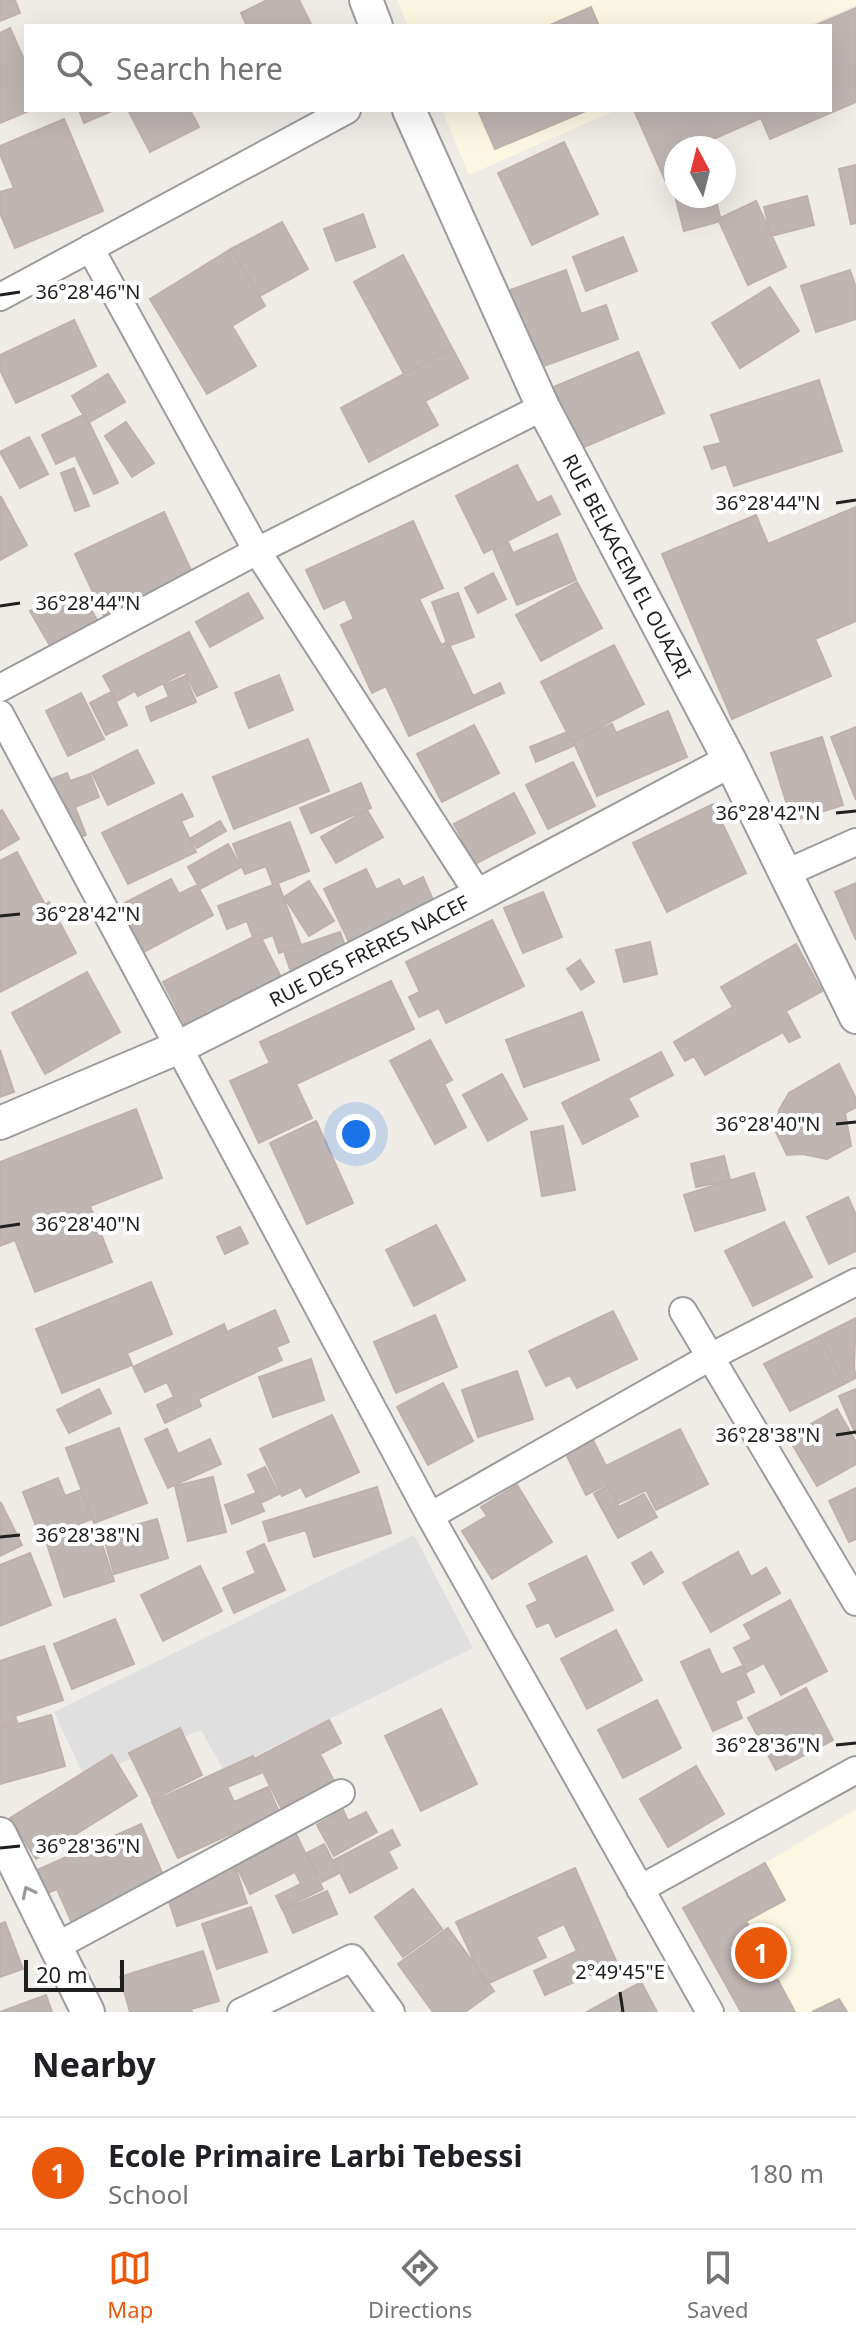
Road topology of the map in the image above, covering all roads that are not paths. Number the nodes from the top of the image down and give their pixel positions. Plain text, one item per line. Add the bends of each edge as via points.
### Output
1 (366, 0) edge
2 (375, 24) edge
3 (343, 112) edge
4 (410, 112) edge
5 (90, 248) junction
6 (0, 297) edge
7 (543, 407) junction
8 (257, 551) junction
9 (0, 688) edge
10 (0, 714) edge
11 (730, 761) junction
12 (856, 842) edge
13 (784, 874) junction
14 (479, 895) junction
15 (856, 1017) edge
16 (177, 1048) junction
17 (0, 1123) edge
18 (856, 1282) edge
19 (683, 1311) dead end
20 (712, 1356) junction
21 (430, 1516) junction
22 (856, 1602) edge
23 (856, 1770) edge
24 (341, 1793) dead end
25 (0, 1834) edge
26 (640, 1889) junction
27 (55, 1947) junction
28 (88, 2012) edge
29 (241, 2012) edge
30 (391, 2012) edge
31 (710, 2012) edge

1 - 2 street
3 - 5 street
4 - 7 street, RUE BELKACEM EL OUAZRI
5 - 6 street
5 - 8 street
7 - 8 street
7 - 11 street, RUE BELKACEM EL OUAZRI
8 - 9 street
8 - 14 street
10 - 16 street
11 - 13 street, RUE BELKACEM EL OUAZRI
11 - 14 street, RUE DES FRÈRES NACEF
12 - 13 street
13 - 15 street, RUE BELKACEM EL OUAZRI
14 - 16 street, RUE DES FRÈRES NACEF
16 - 17 street, RUE DES FRÈRES NACEF
16 - 21 street
18 - 20 street
19 - 20 street
20 - 21 street
20 - 22 street
21 - 26 street
23 - 26 street
24 - 27 street
27 -> 25 street
26 - 31 street
27 - 28 street
29 - 30 street via 352,1958

